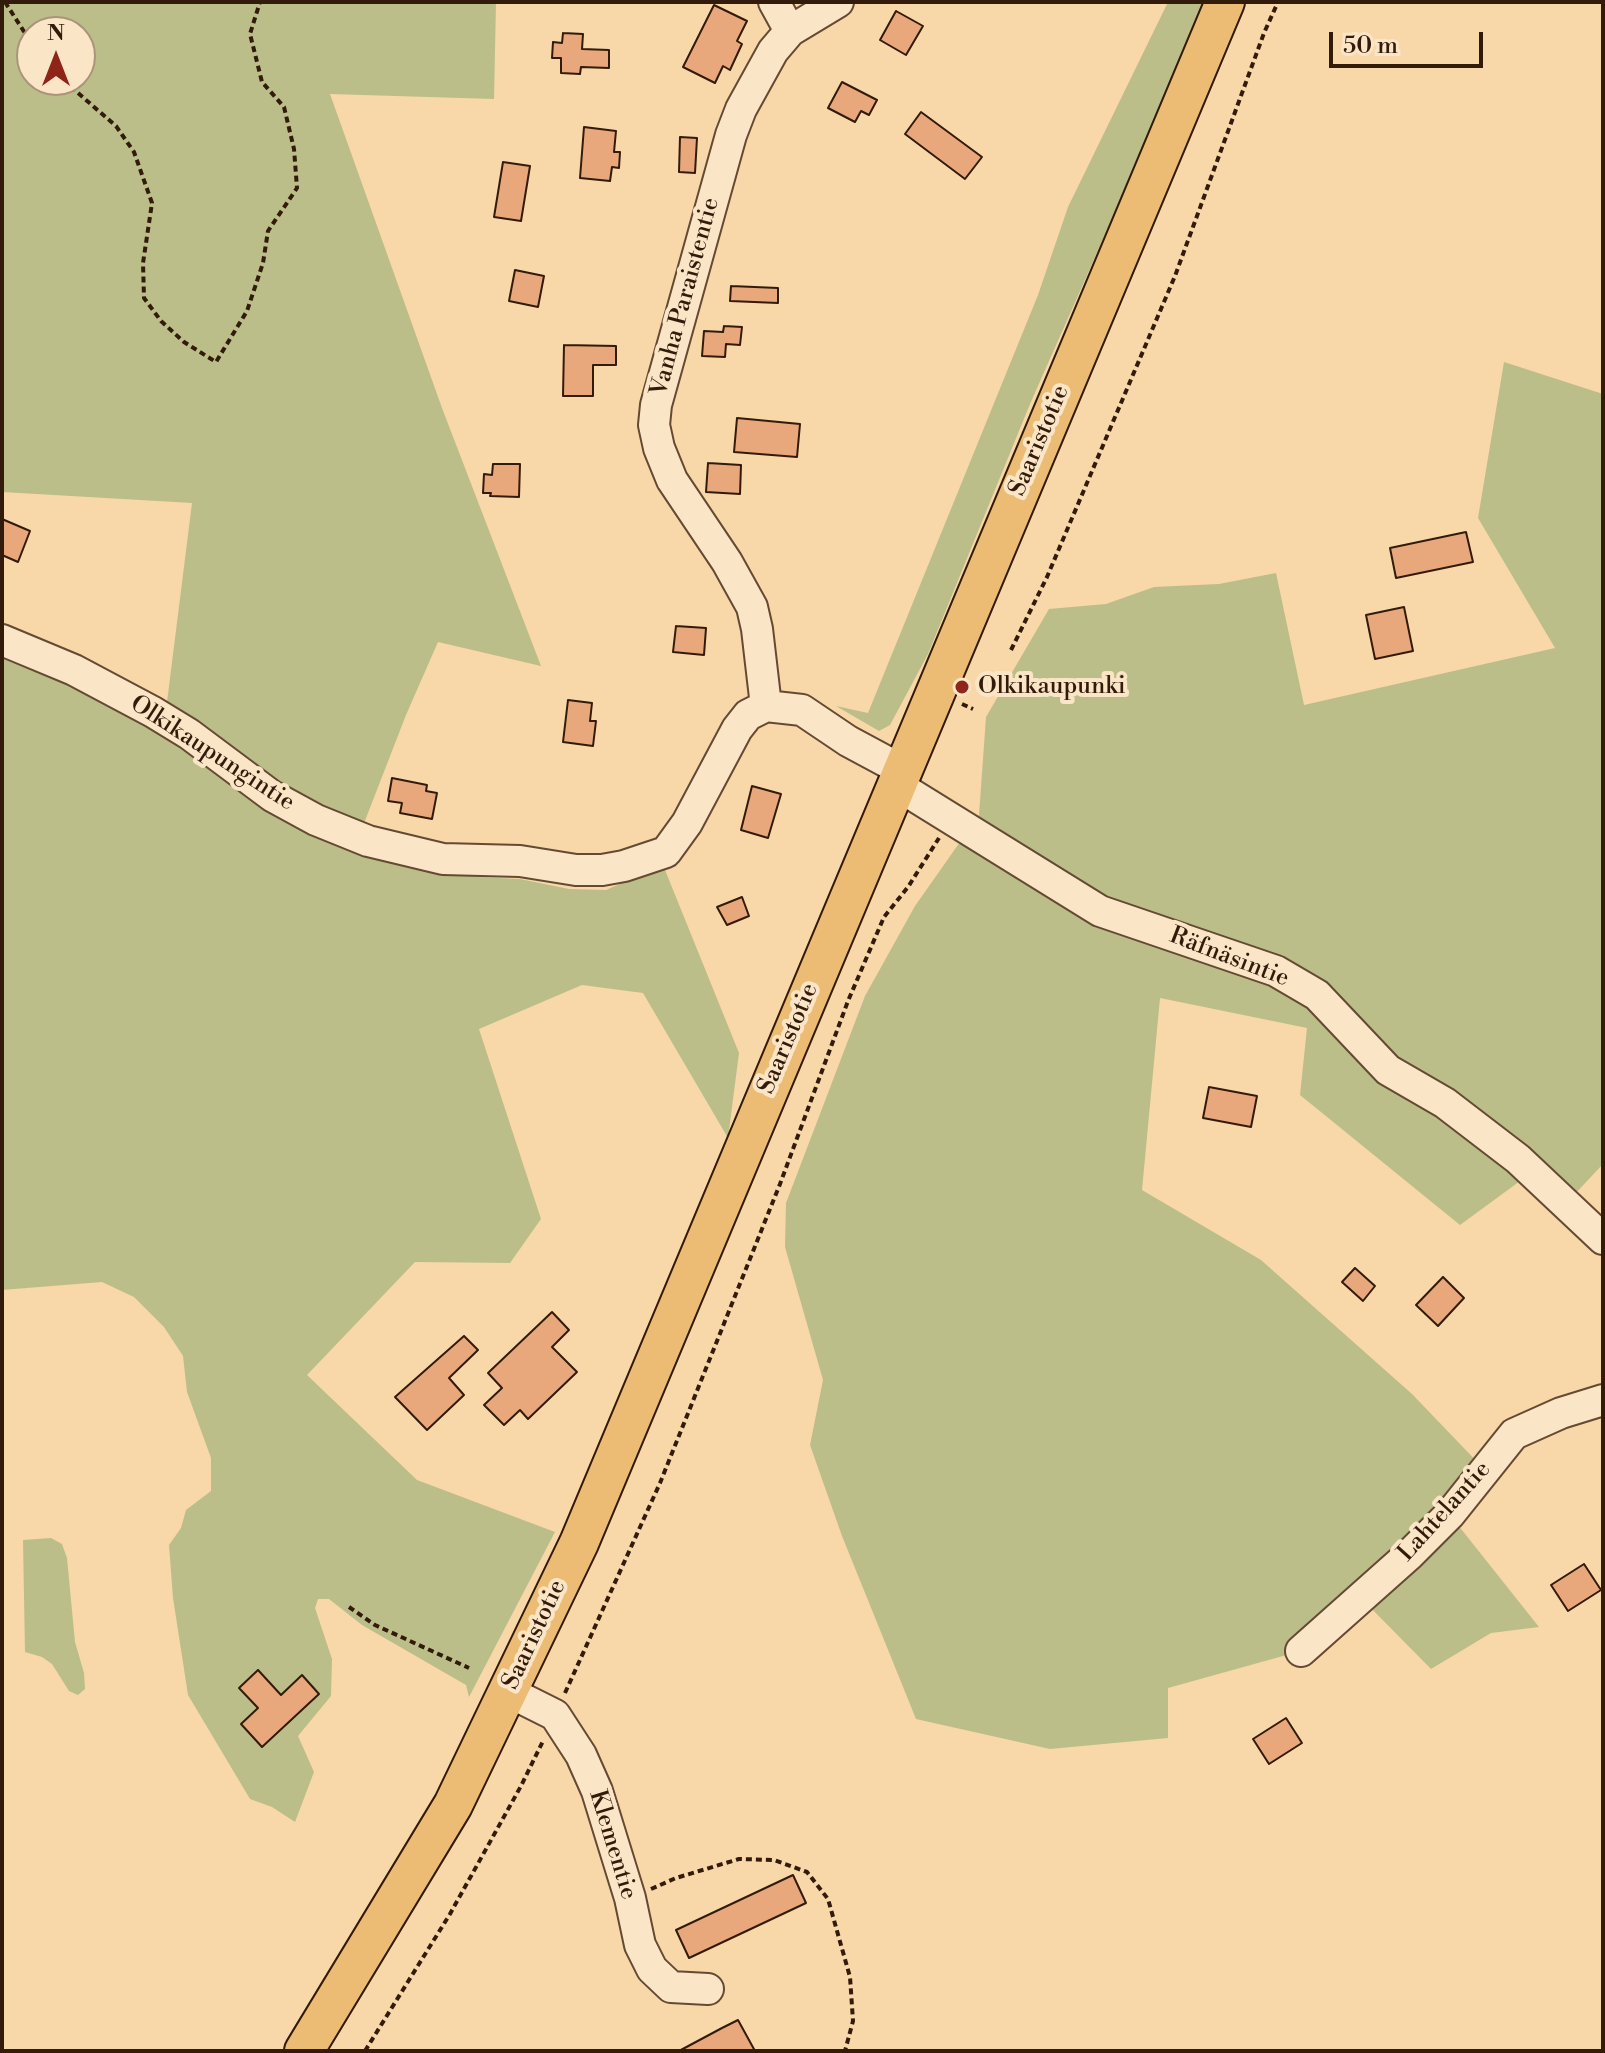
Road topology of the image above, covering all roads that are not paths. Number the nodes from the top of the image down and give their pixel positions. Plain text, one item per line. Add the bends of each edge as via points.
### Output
1 (774, 2) edge
2 (838, 2) edge
3 (1225, 2) edge
4 (790, 31) junction
5 (2, 640) edge
6 (766, 706) junction
7 (899, 777) junction
8 (1603, 1239) edge
9 (1603, 1400) edge
10 (1301, 1651) dead end
11 (509, 1692) junction
12 (708, 1989) dead end
13 (304, 2051) edge

1 - 4 street
2 - 4 street, Vanha Paraistentie
3 - 7 main road, Saaristotie
4 - 6 street, Vanha Paraistentie via 773,51 731,135 654,425 672,480 752,607
5 - 6 street, Olkikaupungintie via 153,712 272,796 316,820 368,841 443,859 602,870 666,852 737,729 748,715
6 - 7 street via 802,710
7 - 8 street, Räfnäsintie via 952,819 1100,911 1276,971 1317,995 1388,1070 1445,1103 1518,1159
7 - 11 main road, Saaristotie via 579,1543
9 - 10 street, Lahtelantie via 1514,1434 1450,1514
11 - 12 street, Klementie via 555,1715 581,1755 652,1969 671,1987
11 - 13 main road, Saaristotie via 453,1805

